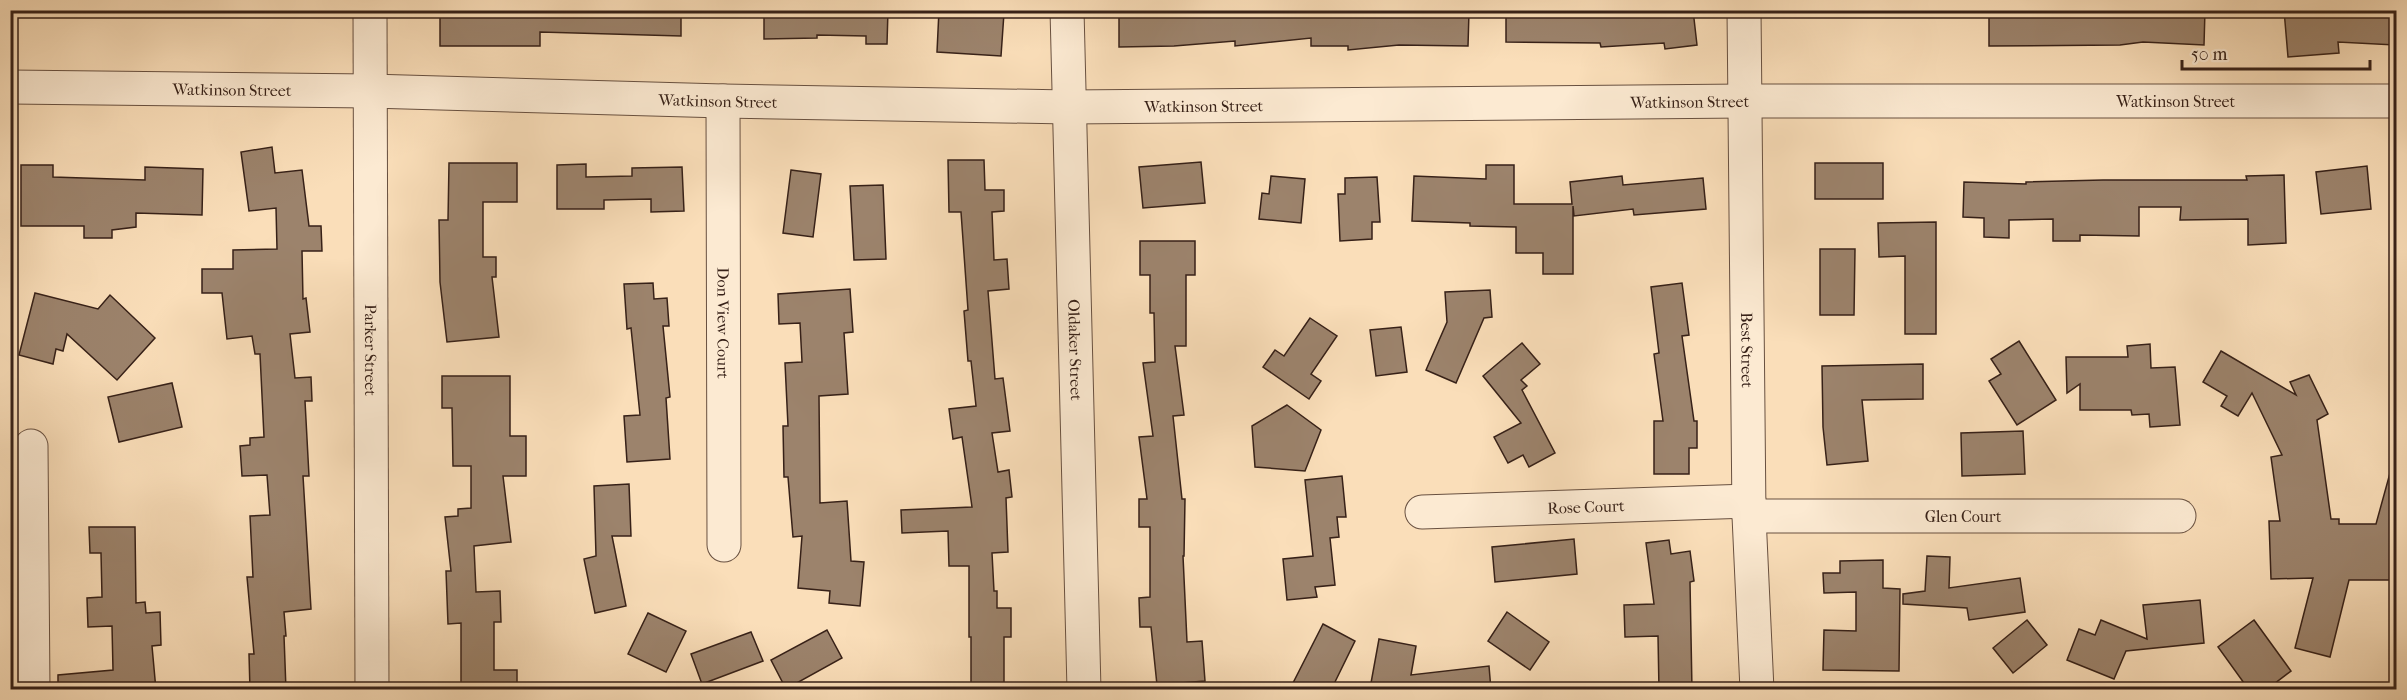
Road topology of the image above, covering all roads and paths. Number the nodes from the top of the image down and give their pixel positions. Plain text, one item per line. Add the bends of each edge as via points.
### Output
1 (370, 10) edge
2 (1067, 10) edge
3 (1744, 10) edge
4 (10, 87) edge
5 (370, 91) junction
6 (723, 101) junction
7 (1744, 101) junction
8 (2397, 101) edge
9 (1068, 107) junction
10 (31, 447) dead end
11 (1749, 509) junction
12 (1422, 512) dead end
13 (2179, 516) dead end
14 (724, 545) dead end
15 (33, 690) edge
16 (372, 690) edge
17 (1084, 690) edge
18 (1757, 690) edge

1 - 5 street, Parker Street
2 - 9 street, Oldaker Street
3 - 7 street, Best Street
4 - 5 street, Watkinson Street
5 - 6 street, Watkinson Street
5 - 16 street, Parker Street
6 - 9 street, Watkinson Street
6 - 14 street, Don View Court
7 - 8 street, Watkinson Street
7 - 9 street, Watkinson Street
7 - 11 street, Best Street
9 - 17 street, Oldaker Street
10 - 15 street
11 - 12 street, Rose Court
11 - 13 street, Glen Court
11 - 18 street, Best Street

